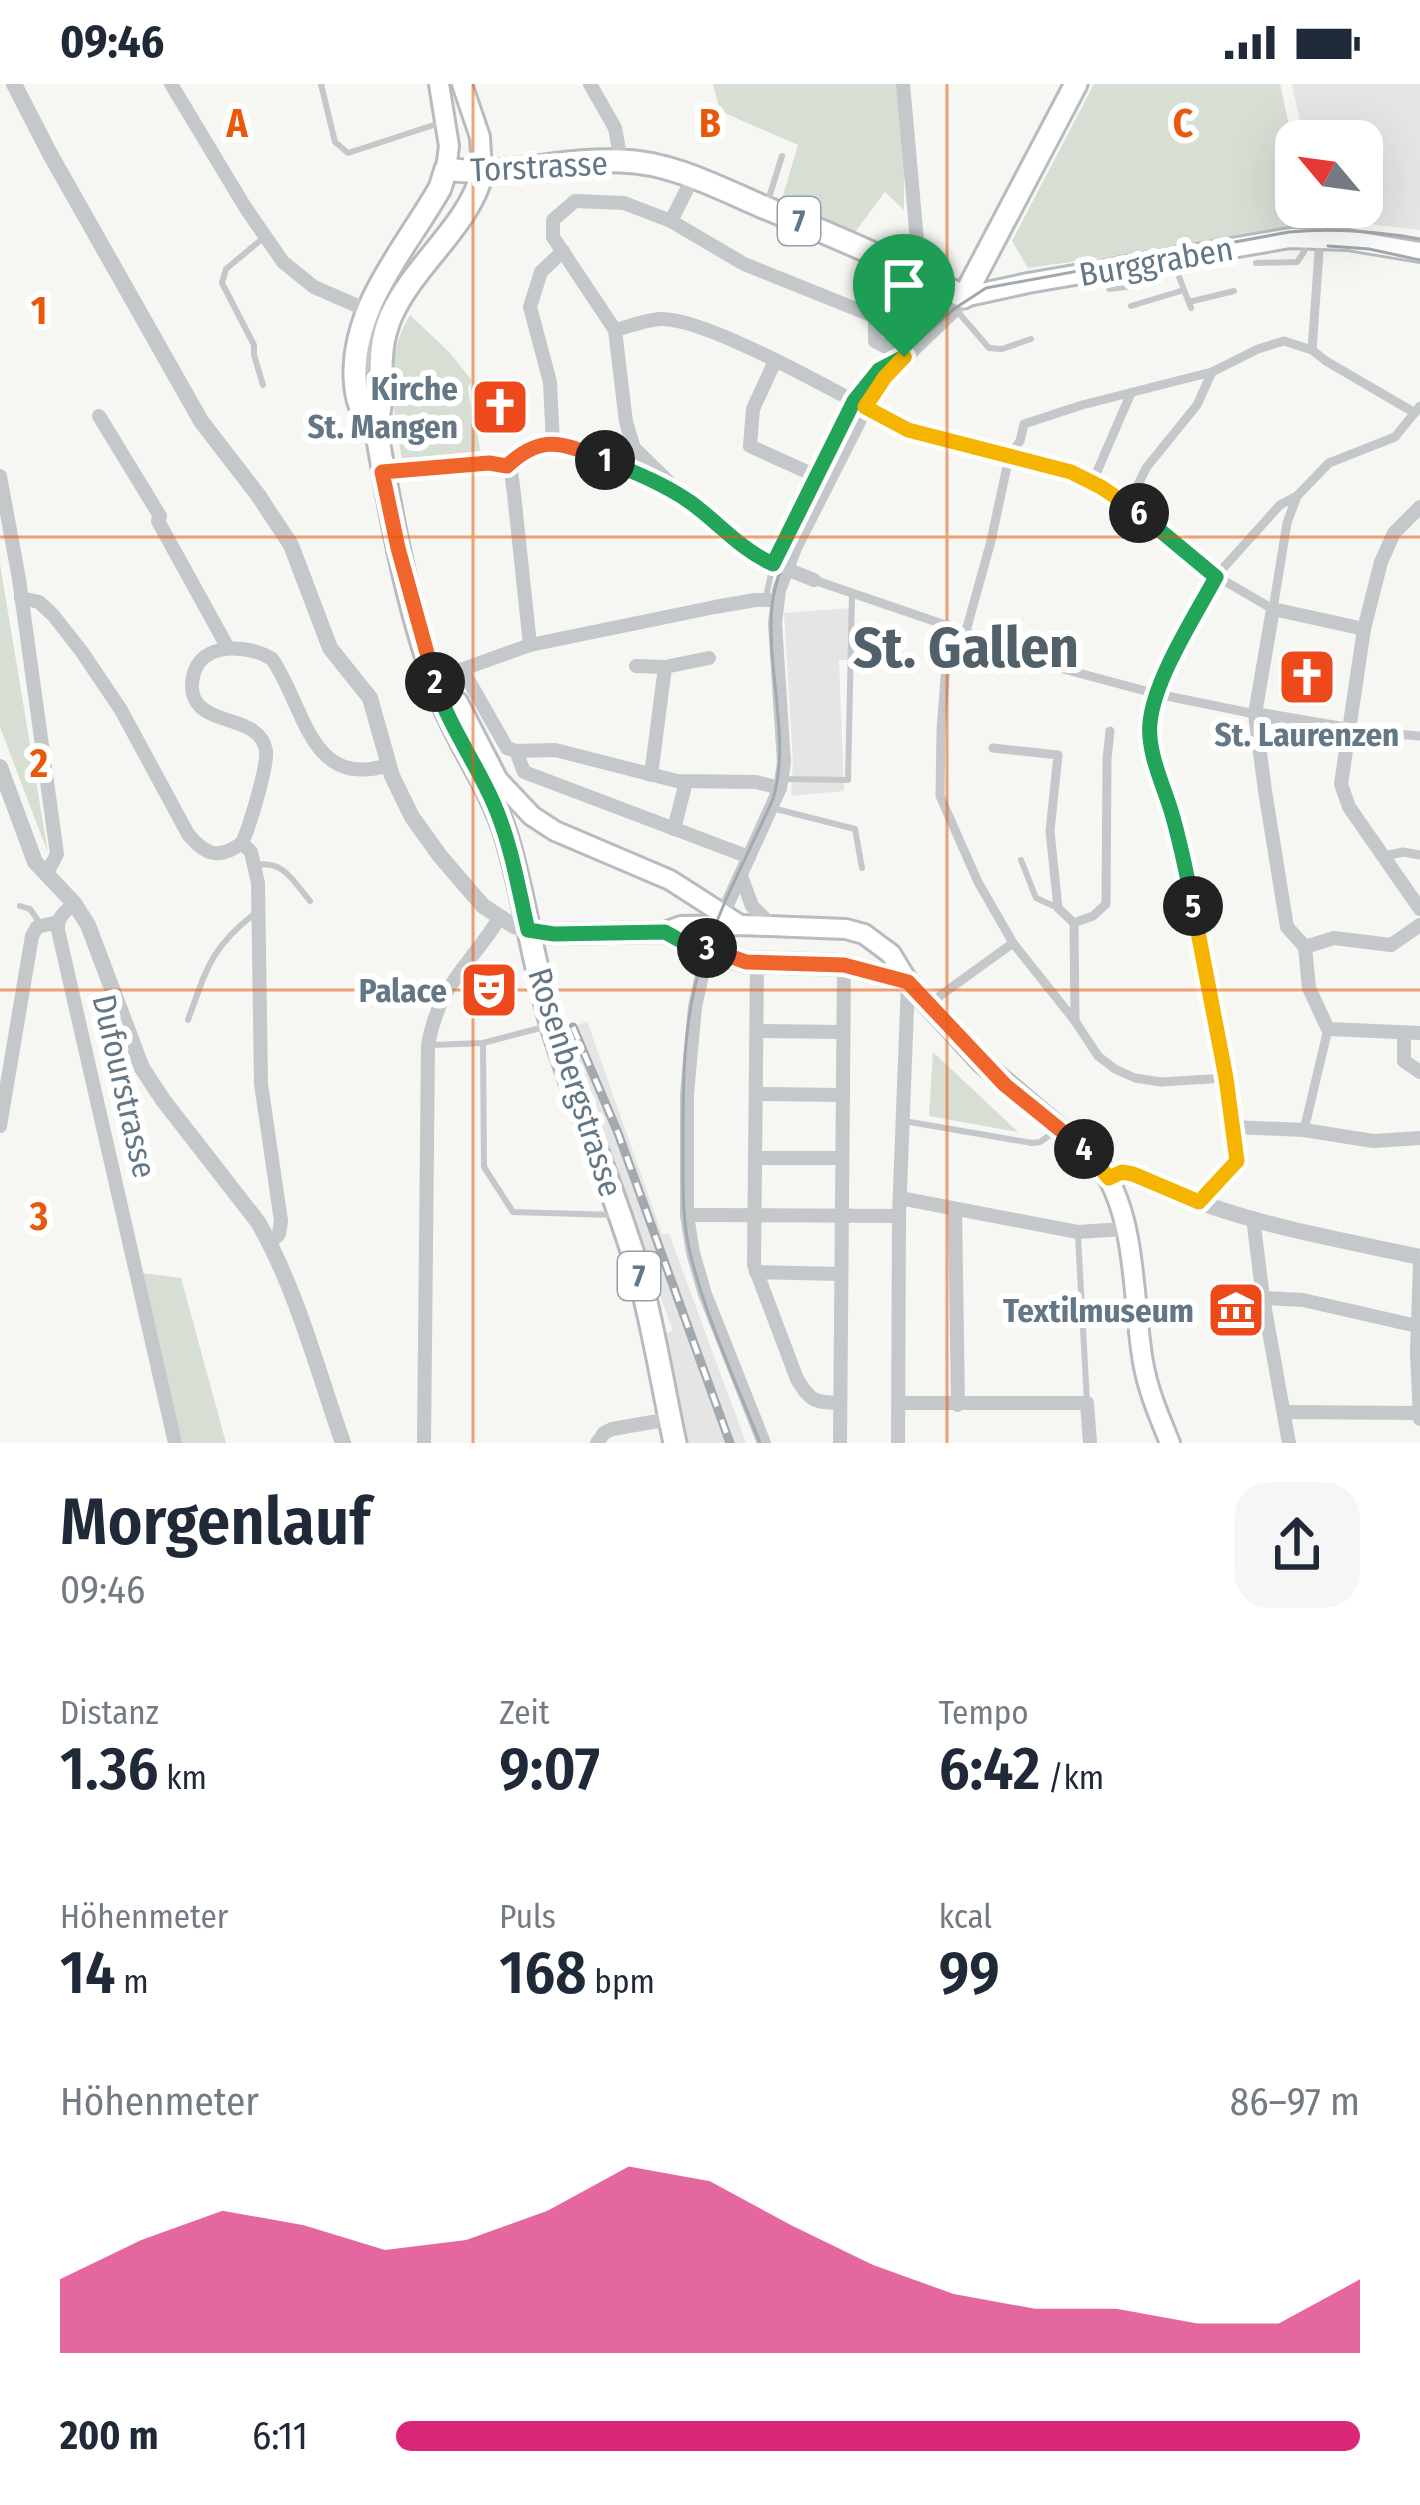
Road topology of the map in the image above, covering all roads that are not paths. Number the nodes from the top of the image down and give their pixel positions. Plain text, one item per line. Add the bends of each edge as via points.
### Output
1 (14, 84) edge
2 (172, 84) edge
3 (322, 84) edge
4 (439, 84) edge
5 (462, 84) edge
6 (590, 84) edge
7 (903, 84) edge
8 (1076, 84) edge
9 (447, 121) junction
10 (390, 139) junction
11 (393, 149) dead end
12 (782, 156) dead end
13 (621, 160) junction
14 (446, 169) junction
15 (482, 173) junction
16 (693, 177) junction
17 (765, 207) junction
18 (671, 221) junction
19 (264, 236) junction
20 (1312, 245) junction
21 (563, 250) junction
22 (1420, 252) edge
23 (1172, 258) junction
24 (1256, 263) dead end
25 (1144, 264) junction
26 (920, 274) junction
27 (1109, 289) dead end
28 (1184, 290) junction
29 (1234, 291) dead end
30 (399, 301) junction
31 (960, 303) junction
32 (1131, 306) dead end
33 (367, 310) junction
34 (615, 330) junction
35 (1031, 339) dead end
36 (1312, 350) junction
37 (904, 357) junction
38 (775, 362) junction
39 (366, 370) dead end
40 (1212, 372) junction
41 (263, 385) dead end
42 (1131, 393) junction
43 (859, 404) junction
44 (1417, 410) edge
45 (98, 416) dead end
46 (368, 429) junction
47 (554, 444) junction
48 (1009, 457) junction
49 (507, 466) junction
50 (382, 472) junction
51 (0, 476) edge
52 (816, 476) junction
53 (1092, 483) junction
54 (1297, 496) junction
55 (687, 500) junction
56 (1129, 504) junction
57 (1420, 507) edge
58 (779, 567) junction
59 (1216, 577) junction
60 (814, 580) joint
61 (852, 593) junction
62 (21, 598) junction
63 (772, 602) junction
64 (1273, 609) junction
65 (949, 626) junction
66 (1364, 629) junction
67 (966, 631) junction
68 (530, 645) junction
69 (228, 648) junction
70 (709, 658) dead end
71 (636, 666) dead end
72 (665, 667) junction
73 (462, 669) junction
74 (436, 685) junction
75 (1157, 694) junction
76 (1256, 714) junction
77 (1348, 730) junction
78 (1110, 731) dead end
79 (1420, 736) edge
80 (993, 748) dead end
81 (516, 752) junction
82 (389, 765) junction
83 (0, 767) edge
84 (524, 772) junction
85 (651, 775) junction
86 (686, 782) junction
87 (781, 784) junction
88 (507, 792) junction
89 (772, 808) junction
90 (674, 829) junction
91 (242, 843) junction
92 (1420, 855) edge
93 (1384, 856) junction
94 (749, 857) junction
95 (1021, 860) dead end
96 (255, 865) junction
97 (862, 868) dead end
98 (46, 875) junction
99 (741, 876) junction
100 (310, 901) dead end
101 (74, 903) junction
102 (20, 906) dead end
103 (1058, 908) junction
104 (1420, 909) edge
105 (258, 910) junction
106 (500, 917) junction
107 (720, 921) junction
108 (58, 922) junction
109 (1075, 923) junction
110 (1420, 925) edge
111 (40, 926) junction
112 (772, 926) junction
113 (528, 930) junction
114 (665, 932) junction
115 (864, 934) junction
116 (1012, 943) junction
117 (1305, 947) junction
118 (709, 949) junction
119 (757, 963) junction
120 (849, 966) junction
121 (908, 982) junction
122 (928, 1004) junction
123 (188, 1020) dead end
124 (1075, 1021) junction
125 (552, 1025) junction
126 (1328, 1029) junction
127 (757, 1030) junction
128 (843, 1032) junction
129 (1412, 1033) edge
130 (483, 1043) junction
131 (428, 1045) junction
132 (1420, 1072) edge
133 (4, 1075) edge
134 (1226, 1078) junction
135 (756, 1094) junction
136 (843, 1095) junction
137 (904, 1121) junction
138 (0, 1126) edge
139 (1232, 1127) junction
140 (1059, 1129) junction
141 (1304, 1130) junction
142 (1420, 1138) edge
143 (842, 1158) junction
144 (755, 1159) junction
145 (1109, 1178) junction
146 (900, 1198) junction
147 (1199, 1202) junction
148 (955, 1209) junction
149 (754, 1214) junction
150 (842, 1214) junction
151 (620, 1215) junction
152 (687, 1215) junction
153 (899, 1216) junction
154 (1252, 1218) junction
155 (1125, 1228) junction
156 (1078, 1232) junction
157 (271, 1244) junction
158 (1420, 1260) edge
159 (756, 1272) junction
160 (842, 1274) junction
161 (1263, 1298) junction
162 (1417, 1326) edge
163 (840, 1403) junction
164 (899, 1403) junction
165 (1088, 1403) junction
166 (958, 1405) junction
167 (1284, 1412) junction
168 (1420, 1416) edge
169 (670, 1419) junction
170 (1162, 1440) edge
171 (175, 1443) edge
172 (343, 1443) edge
173 (424, 1443) edge
174 (597, 1443) edge
175 (675, 1443) edge
176 (764, 1443) edge
177 (840, 1443) edge
178 (898, 1443) edge
179 (1090, 1443) edge
180 (1289, 1443) edge

1 - 82 street via 202,421 291,545 331,648 370,698
2 - 19 street
3 - 10 lane via 335,142 348,153
4 - 9 main road
5 - 15 main road
6 - 13 street via 615,128
7 - 26 street
8 - 31 main road
9 - 10 lane
9 - 14 main road
10 - 11 lane
12 - 17 lane
13 - 15 main road, Torstrasse / 7
13 - 16 main road, Torstrasse / 7
14 - 15 main road, Torstrasse / 7
14 - 33 main road, 7
15 - 30 main road, 7 via 470,204
16 - 17 main road, Torstrasse / 7
16 - 18 street
17 - 26 main road, Torstrasse / 7
18 - 21 street via 624,203 574,201 553,220
18 - 37 street via 744,264 871,315 875,341
19 - 33 street via 314,287
19 - 41 lane via 226,269 222,283 254,345
20 - 22 main road, Burggraben
20 - 23 main road, Burggraben via 1276,240
20 - 24 lane via 1297,262
20 - 36 street
21 - 34 street
21 - 47 street via 541,272 530,307 550,382
23 - 25 main road, Burggraben
23 - 28 lane
25 - 27 lane via 1140,282
25 - 31 main road, Burggraben
26 - 31 main road, Torstrasse / 7
28 - 29 lane via 1190,305
28 - 32 lane
30 - 39 lane via 380,313
30 - 46 main road, 7 via 381,348 380,413
31 - 35 lane via 989,348
31 - 37 street
33 - 46 main road, 7 via 356,388
34 - 38 street via 676,320
34 - 55 street via 634,448
36 - 40 street via 1283,341
36 - 44 street
37 - 43 street
38 - 43 street
38 - 52 street via 753,409 751,446
40 - 42 street
40 - 56 street
42 - 48 street via 1024,424
42 - 53 street
43 - 48 street via 908,430
43 - 52 lane
43 - 58 street
44 - 54 street via 1394,437 1329,463
45 - 69 street
46 - 50 main road, 7
47 - 49 street via 527,448
47 - 55 street
48 - 53 street
48 - 67 street
49 - 50 street
49 - 68 street
50 - 74 main road, 7
51 - 62 street
52 - 58 lane
53 - 56 street
54 - 59 street
54 - 64 street
55 - 58 street
56 - 59 street
57 - 66 street via 1394,532
58 - 60 street
58 - 63 street
59 - 64 street
59 - 75 street
60 - 61 street
61 - 65 street
61 - 87 lane via 848,780
62 - 91 street via 39,602 82,652 199,847 219,854
62 - 98 street via 57,854
63 - 68 street
63 - 87 street
64 - 66 street
64 - 76 street
65 - 67 street
65 - 116 street via 940,796
66 - 77 street
67 - 75 street via 1015,656
68 - 73 street
69 - 82 street via 272,659 332,762 360,772
69 - 91 street via 198,663 191,682 200,706 257,734 266,749
70 - 72 street
71 - 72 street
72 - 85 street
73 - 74 street
73 - 81 street
74 - 88 main road via 458,702
74 - 113 main road, 7 via 500,816
75 - 76 street
75 - 134 street via 1150,733 1183,852
76 - 77 street
76 - 117 street via 1287,927
77 - 79 street
77 - 93 street via 1341,784
78 - 109 street via 1106,904
80 - 103 street via 1058,755 1050,831
81 - 84 street
81 - 85 street via 555,750
82 - 106 street via 440,856
83 - 98 street
84 - 88 street
84 - 90 street
85 - 86 street
86 - 87 street
86 - 90 street
87 - 89 street
88 - 107 main road via 554,830 670,880
89 - 94 street
89 - 97 lane via 855,829
90 - 94 street
91 - 96 street
92 - 93 street
93 - 104 street
94 - 99 street
95 - 103 lane via 1036,898
96 - 100 lane via 282,867
96 - 105 street
98 - 101 street
99 - 107 street
99 - 112 street via 752,906
101 - 108 street
101 - 157 street via 142,1068
102 - 111 lane
103 - 109 street
105 - 123 lane via 216,950
105 - 157 street via 261,1084 281,1221
106 - 113 street
106 - 131 street via 451,982
107 - 112 main road
107 - 114 main road
107 - 118 street
108 - 111 street
108 - 171 street, Dufourstrasse
109 - 124 street
110 - 117 street via 1391,945 1334,938
111 - 133 street
112 - 115 main road
113 - 114 main road
113 - 125 main road, Rosenbergstrasse / 7
114 - 118 main road
115 - 120 main road
115 - 121 main road via 891,954
116 - 122 street
116 - 124 street
117 - 126 street via 1310,988
118 - 119 main road
118 - 152 street via 688,1071
119 - 120 main road
119 - 127 street
120 - 121 main road
120 - 128 street
121 - 122 main road
121 - 137 street
122 - 140 main road
124 - 134 street via 1098,1056 1135,1078
125 - 130 lane
125 - 151 main road, Rosenbergstrasse / 7
126 - 129 street
126 - 141 street
127 - 128 street
127 - 135 street
128 - 136 street
129 - 132 street via 1404,1061
130 - 131 lane
130 - 151 lane via 484,1167 513,1212
131 - 173 street
133 - 138 street
134 - 139 street
135 - 136 street
135 - 144 street
136 - 143 street
137 - 140 lane via 1032,1143
137 - 146 street
139 - 141 street
139 - 147 street via 1237,1161
140 - 145 main road
141 - 142 street via 1373,1141
143 - 144 street
143 - 150 street
144 - 149 street
145 - 147 street via 1133,1174
145 - 155 main road
146 - 148 street
146 - 153 street
147 - 154 street
148 - 156 street
148 - 166 street
149 - 150 street
149 - 152 street
149 - 159 street
150 - 153 street
150 - 160 street
151 - 169 main road, Rosenbergstrasse / 7
152 - 176 street via 705,1294
153 - 164 street
154 - 158 street
154 - 161 street
155 - 156 street
155 - 170 main road via 1142,1361
156 - 165 lane
157 - 172 street
158 - 162 street
159 - 160 street
159 - 163 street via 807,1396
160 - 163 street
161 - 162 street
161 - 167 street
162 - 168 street
163 - 177 street
164 - 166 street
164 - 178 street
165 - 166 street
165 - 179 street
167 - 168 street
167 - 180 street
169 - 174 street via 612,1429
169 - 175 main road, Rosenbergstrasse / 7

